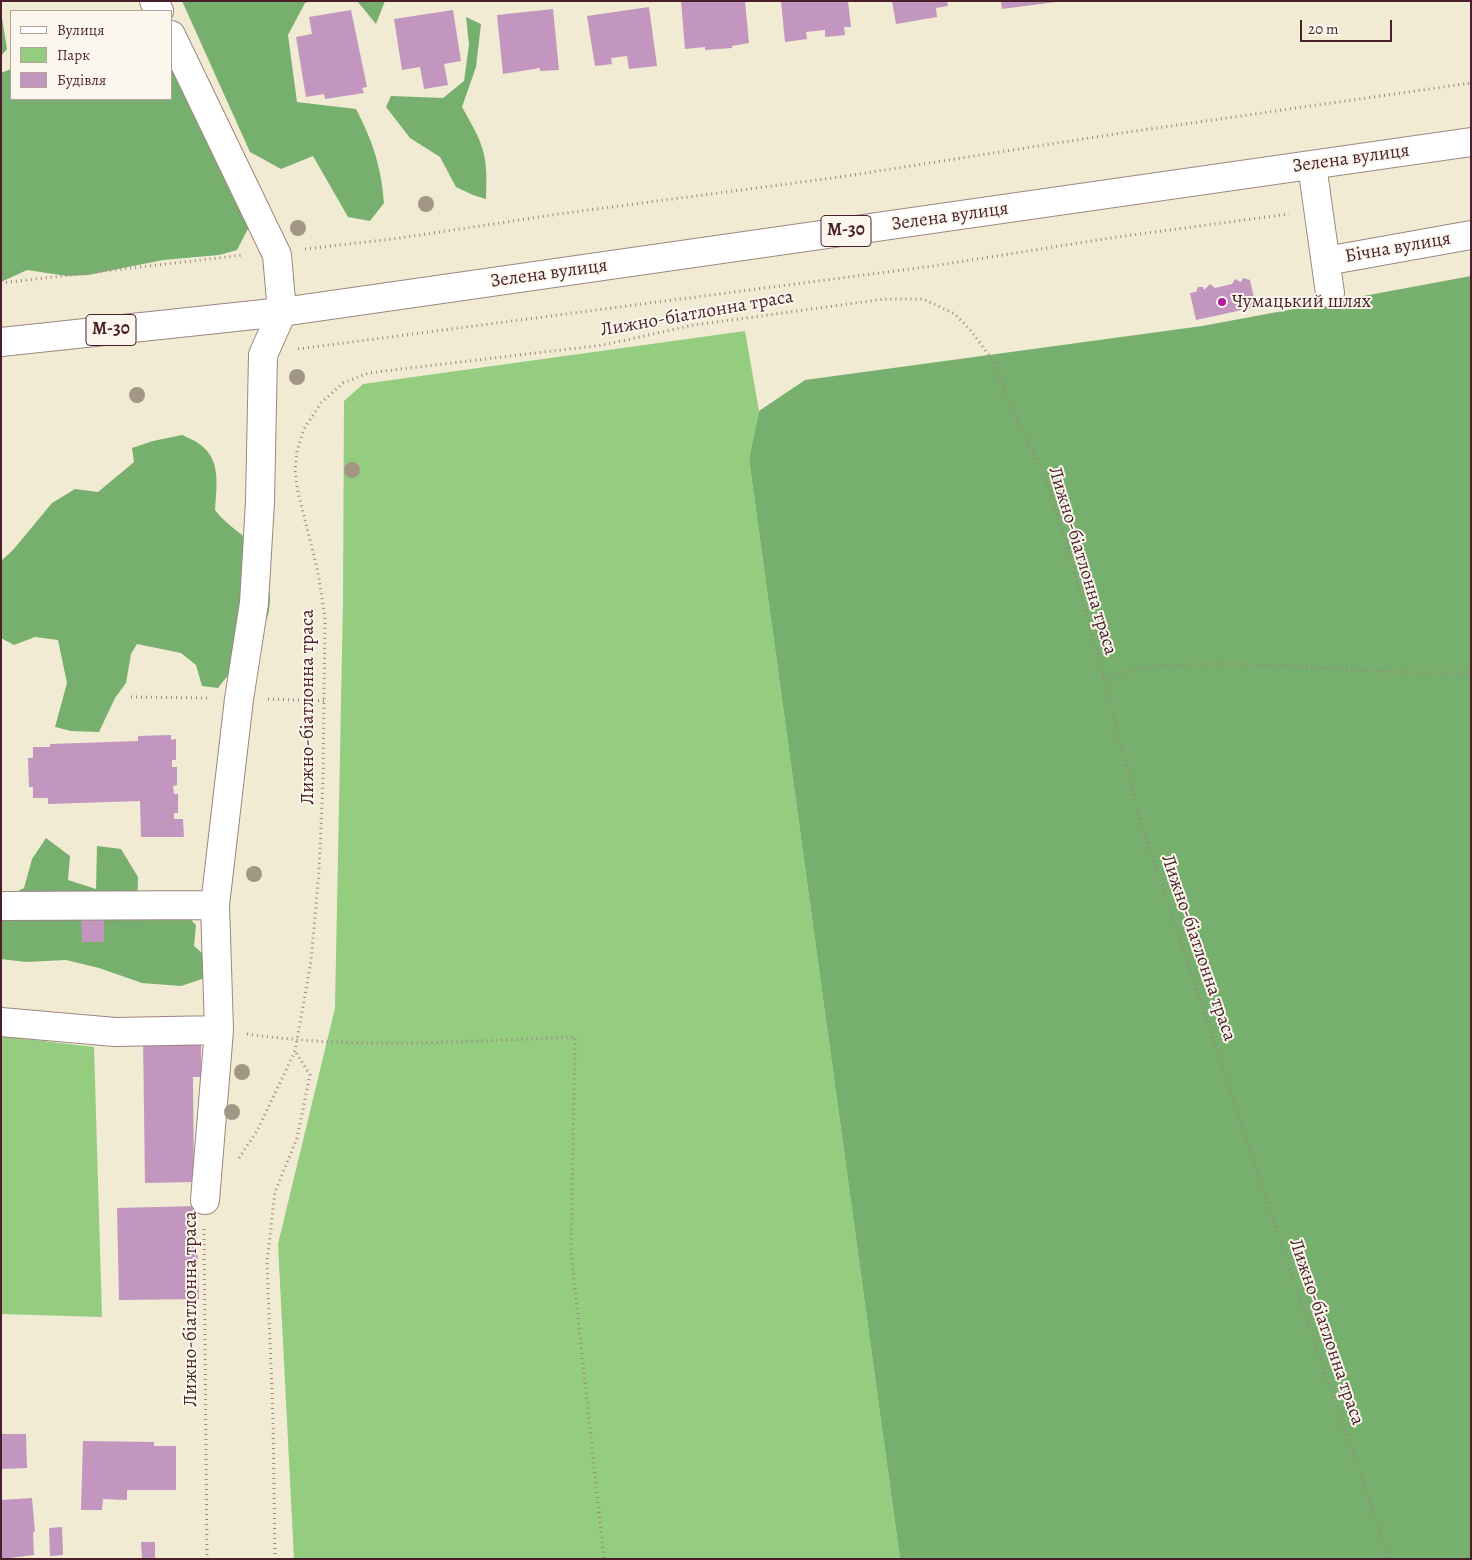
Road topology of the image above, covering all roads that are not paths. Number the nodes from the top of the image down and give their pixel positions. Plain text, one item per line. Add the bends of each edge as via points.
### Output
1 (172, 37) edge
2 (1471, 142) edge
3 (1312, 164) junction
4 (1471, 235) edge
5 (1326, 261) junction
6 (1330, 293) dead end
7 (282, 312) junction
8 (1, 342) edge
9 (215, 905) junction
10 (1, 906) edge
11 (1, 1022) edge
12 (219, 1030) junction
13 (204, 1200) road end

1 - 7 main road via 277,255
2 - 3 main road, Зелена вулиця / М-30
3 - 5 main road
3 - 7 main road, Зелена вулиця / М-30
4 - 5 main road, Бічна вулиця
5 - 6 main road
7 - 8 main road, Зелена вулиця / М-30
7 - 9 main road via 263,355 254,603 239,699
9 - 10 main road
9 - 12 main road
11 - 12 main road via 115,1032
12 - 13 main road

